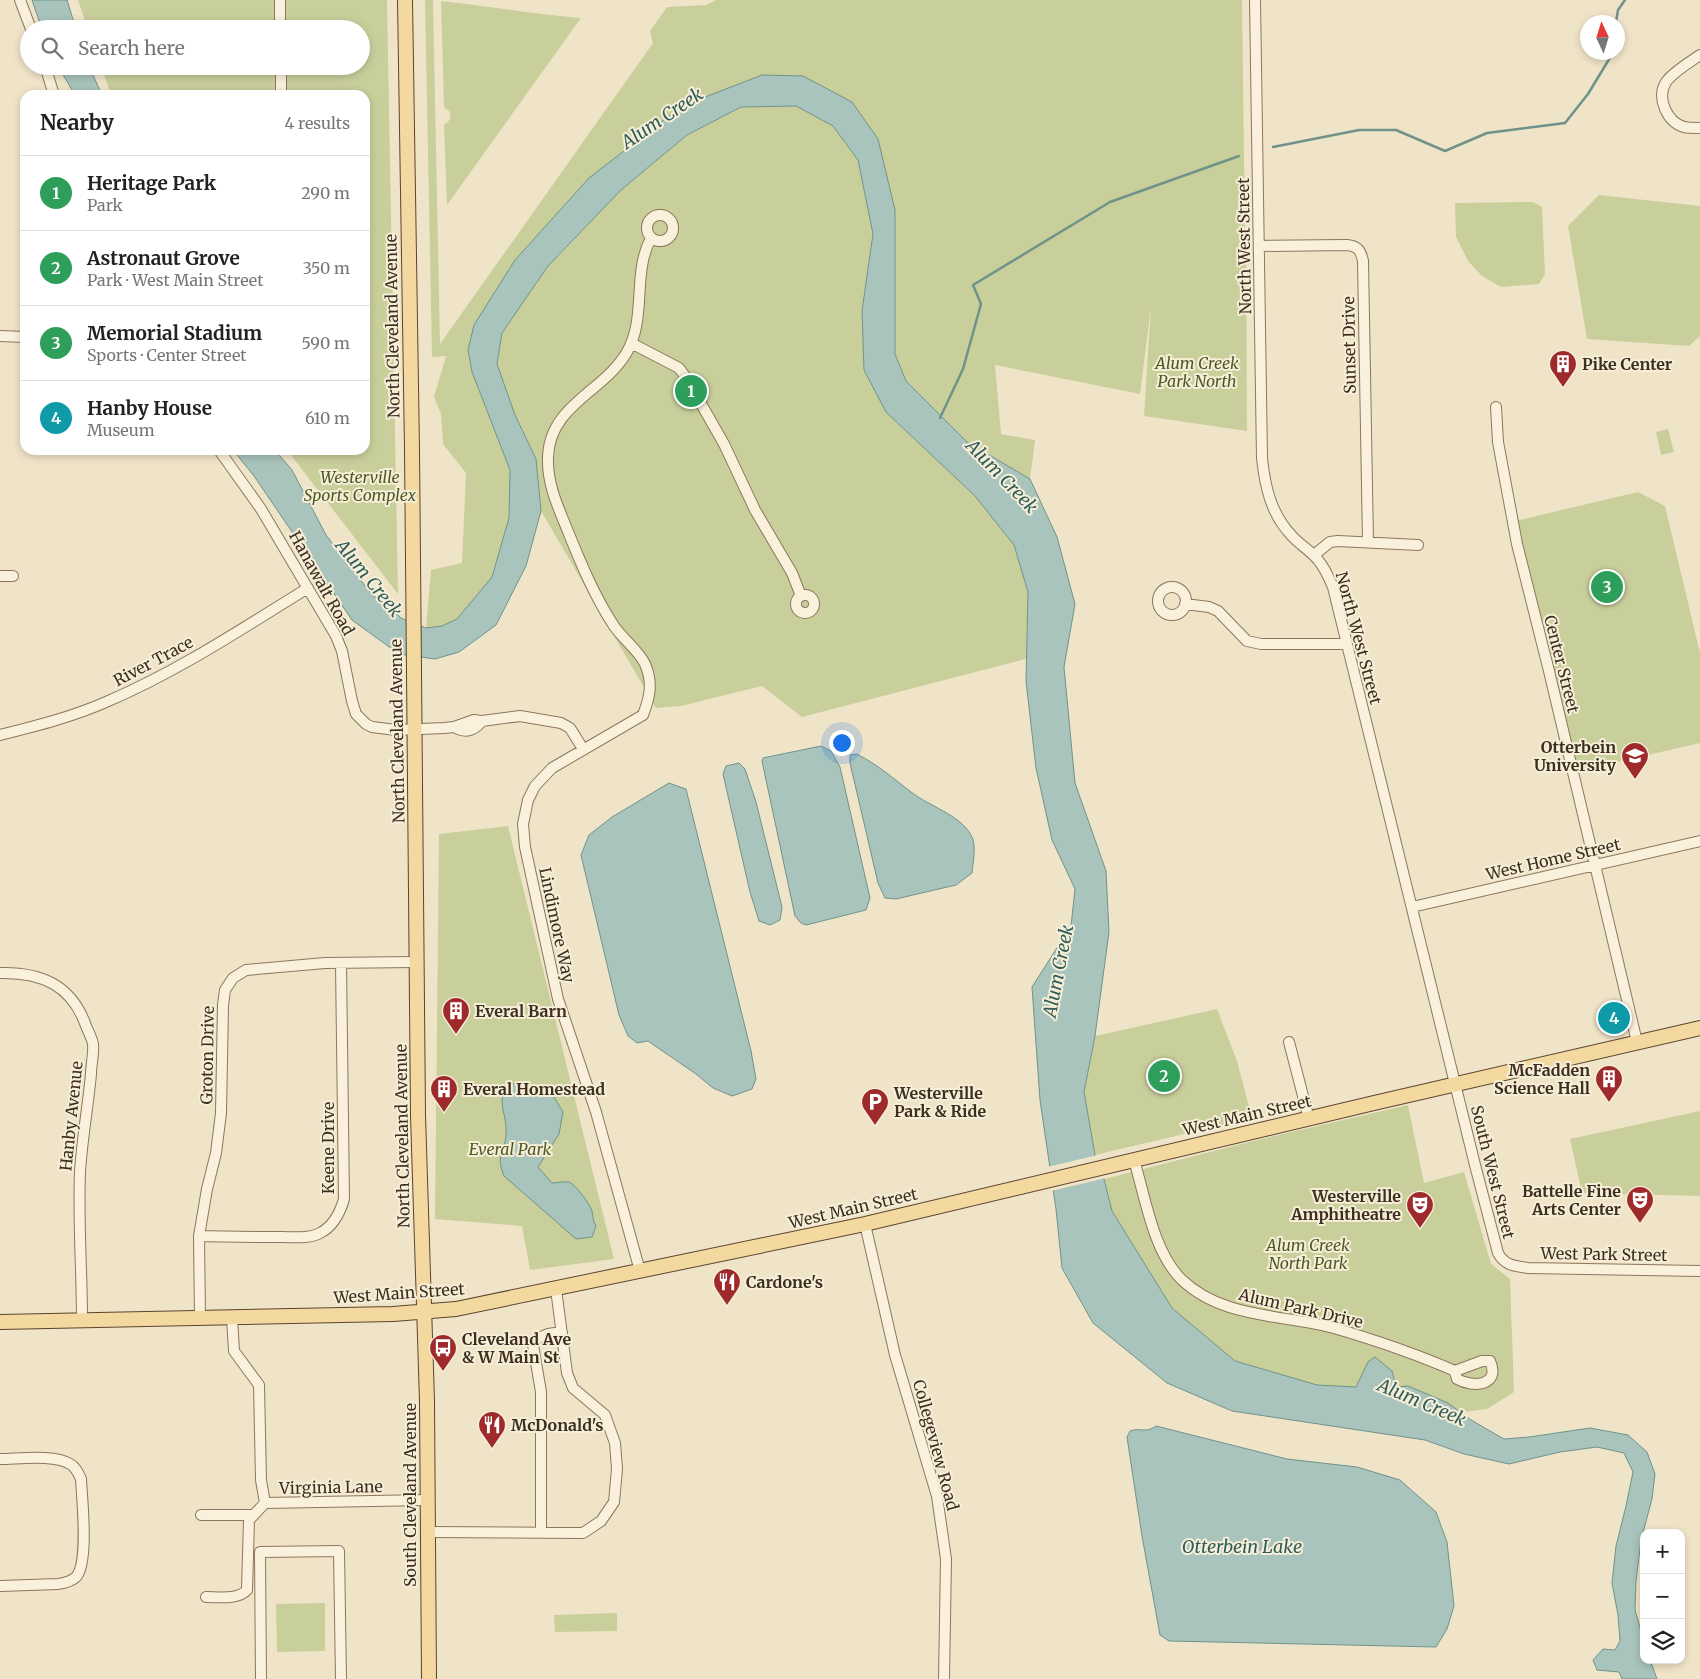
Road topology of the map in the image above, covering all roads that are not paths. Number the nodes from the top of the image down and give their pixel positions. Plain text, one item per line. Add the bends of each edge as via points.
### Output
1 (20, 0) edge
2 (280, 0) edge
3 (405, 0) edge
4 (1255, 0) edge
5 (28, 20) edge
6 (280, 20) edge
7 (1700, 55) edge
8 (47, 75) edge
9 (281, 75) edge
10 (52, 90) edge
11 (282, 90) edge
12 (1700, 128) edge
13 (650, 238) dead end
14 (1259, 246) junction
15 (0, 336) edge
16 (20, 337) edge
17 (631, 343) junction
18 (1496, 407) dead end
19 (223, 455) edge
20 (1368, 542) junction
21 (1418, 545) dead end
22 (1314, 555) junction
23 (0, 576) edge
24 (13, 576) dead end
25 (308, 588) junction
26 (801, 596) dead end
27 (1186, 604) dead end
28 (1347, 644) junction
29 (414, 729) junction
30 (0, 734) edge
31 (583, 749) junction
32 (1700, 841) edge
33 (1594, 864) junction
34 (1412, 907) junction
35 (416, 962) junction
36 (341, 963) junction
37 (0, 973) edge
38 (1700, 1028) edge
39 (1289, 1042) dead end
40 (1637, 1042) junction
41 (1455, 1084) junction
42 (1308, 1119) junction
43 (1134, 1160) junction
44 (865, 1224) junction
45 (200, 1236) junction
46 (1507, 1264) joint
47 (640, 1271) junction
48 (1700, 1271) edge
49 (556, 1289) junction
50 (424, 1312) junction
51 (200, 1318) junction
52 (232, 1318) junction
53 (82, 1321) junction
54 (0, 1322) edge
55 (562, 1332) junction
56 (1455, 1371) dead end
57 (0, 1459) edge
58 (427, 1500) junction
59 (265, 1504) junction
60 (201, 1515) dead end
61 (253, 1515) junction
62 (427, 1532) junction
63 (542, 1532) junction
64 (0, 1586) edge
65 (206, 1597) dead end
66 (261, 1679) edge
67 (341, 1679) edge
68 (429, 1679) edge
69 (944, 1679) edge

1 - 5 street
2 - 6 street
3 - 29 main road, North Cleveland Avenue
4 - 14 street, North West Street
7 - 12 street via 1666,83 1662,98 1666,113 1674,122
8 - 10 street
9 - 11 street
13 - 17 street, Lindimore Way via 641,268 638,316
14 - 20 street, Sunset Drive via 1347,245 1355,246 1361,253
14 - 22 street, North West Street via 1264,474 1269,499 1278,517 1292,536
15 - 16 street
17 - 26 street via 679,368 687,378 724,444 755,510 792,573
17 - 31 street, Lindimore Way via 621,362 557,423 550,439 548,474 585,573 600,604 644,662 650,682 650,696 643,715
18 - 33 street, Center Street via 1498,442 1517,544
19 - 25 street, Hanawalt Road via 261,509
20 - 21 street
20 - 22 street via 1330,542
22 - 28 street, North West Street via 1333,587
23 - 24 street
25 - 29 street, Hanawalt Road via 342,651 352,701 360,718 378,728
25 - 30 street, River Trace via 162,675 105,703 35,727
27 - 28 street via 1218,611 1247,641 1261,644
28 - 34 street, North West Street
29 - 31 street, Hanawalt Road via 454,727 474,720 520,716 561,723 570,728
29 - 35 main road, North Cleveland Avenue
31 - 47 street, Lindimore Way via 552,768 536,786 528,800 523,824 525,847 558,998 596,1112
32 - 33 street, West Home Street
33 - 34 street, West Home Street
33 - 40 street, Center Street
34 - 41 street, North West Street
35 - 36 street, Groton Drive
35 - 50 main road, North Cleveland Avenue
36 - 45 street, Groton Drive via 246,970 233,978 225,990 221,1114
36 - 45 street, Keene Drive via 344,1199 340,1212 328,1228 309,1236
37 - 53 street, Hanby Avenue via 33,975 63,989 83,1015 93,1044 80,1185
38 - 40 main road, West Main Street
39 - 42 street
40 - 41 main road, West Main Street
41 - 42 main road, West Main Street
41 - 46 street, South West Street via 1494,1243
42 - 43 main road, West Main Street
43 - 44 main road, West Main Street
43 - 56 street, Alum Park Drive via 1151,1223 1167,1260 1181,1278 1205,1296 1240,1311 1337,1329
44 - 47 main road, West Main Street
44 - 69 street, Collegeview Road via 895,1355 937,1496 946,1559
45 - 51 street, Groton Drive
46 - 48 street, West Park Street via 1528,1268
47 - 49 main road, West Main Street
49 - 50 main road, West Main Street via 456,1309
49 - 55 street
50 - 52 main road, West Main Street
50 - 58 main road, South Cleveland Avenue
51 - 52 main road, West Main Street
51 - 53 main road, West Main Street
52 - 59 street via 234,1352 259,1385 261,1480
53 - 54 main road, West Main Street
55 - 63 street via 536,1339 533,1345 541,1392
55 - 63 street via 567,1373 573,1388 605,1415 615,1443 614,1502 601,1521 583,1532
57 - 64 street via 50,1458 64,1460 77,1470 81,1479 83,1560 75,1578 67,1582
58 - 59 street, Virginia Lane
58 - 62 main road, South Cleveland Avenue
59 - 61 street
60 - 61 street
61 - 65 street via 248,1530 248,1590 238,1596
62 - 63 street
62 - 68 main road, South Cleveland Avenue
66 - 67 street via 260,1552 339,1551

